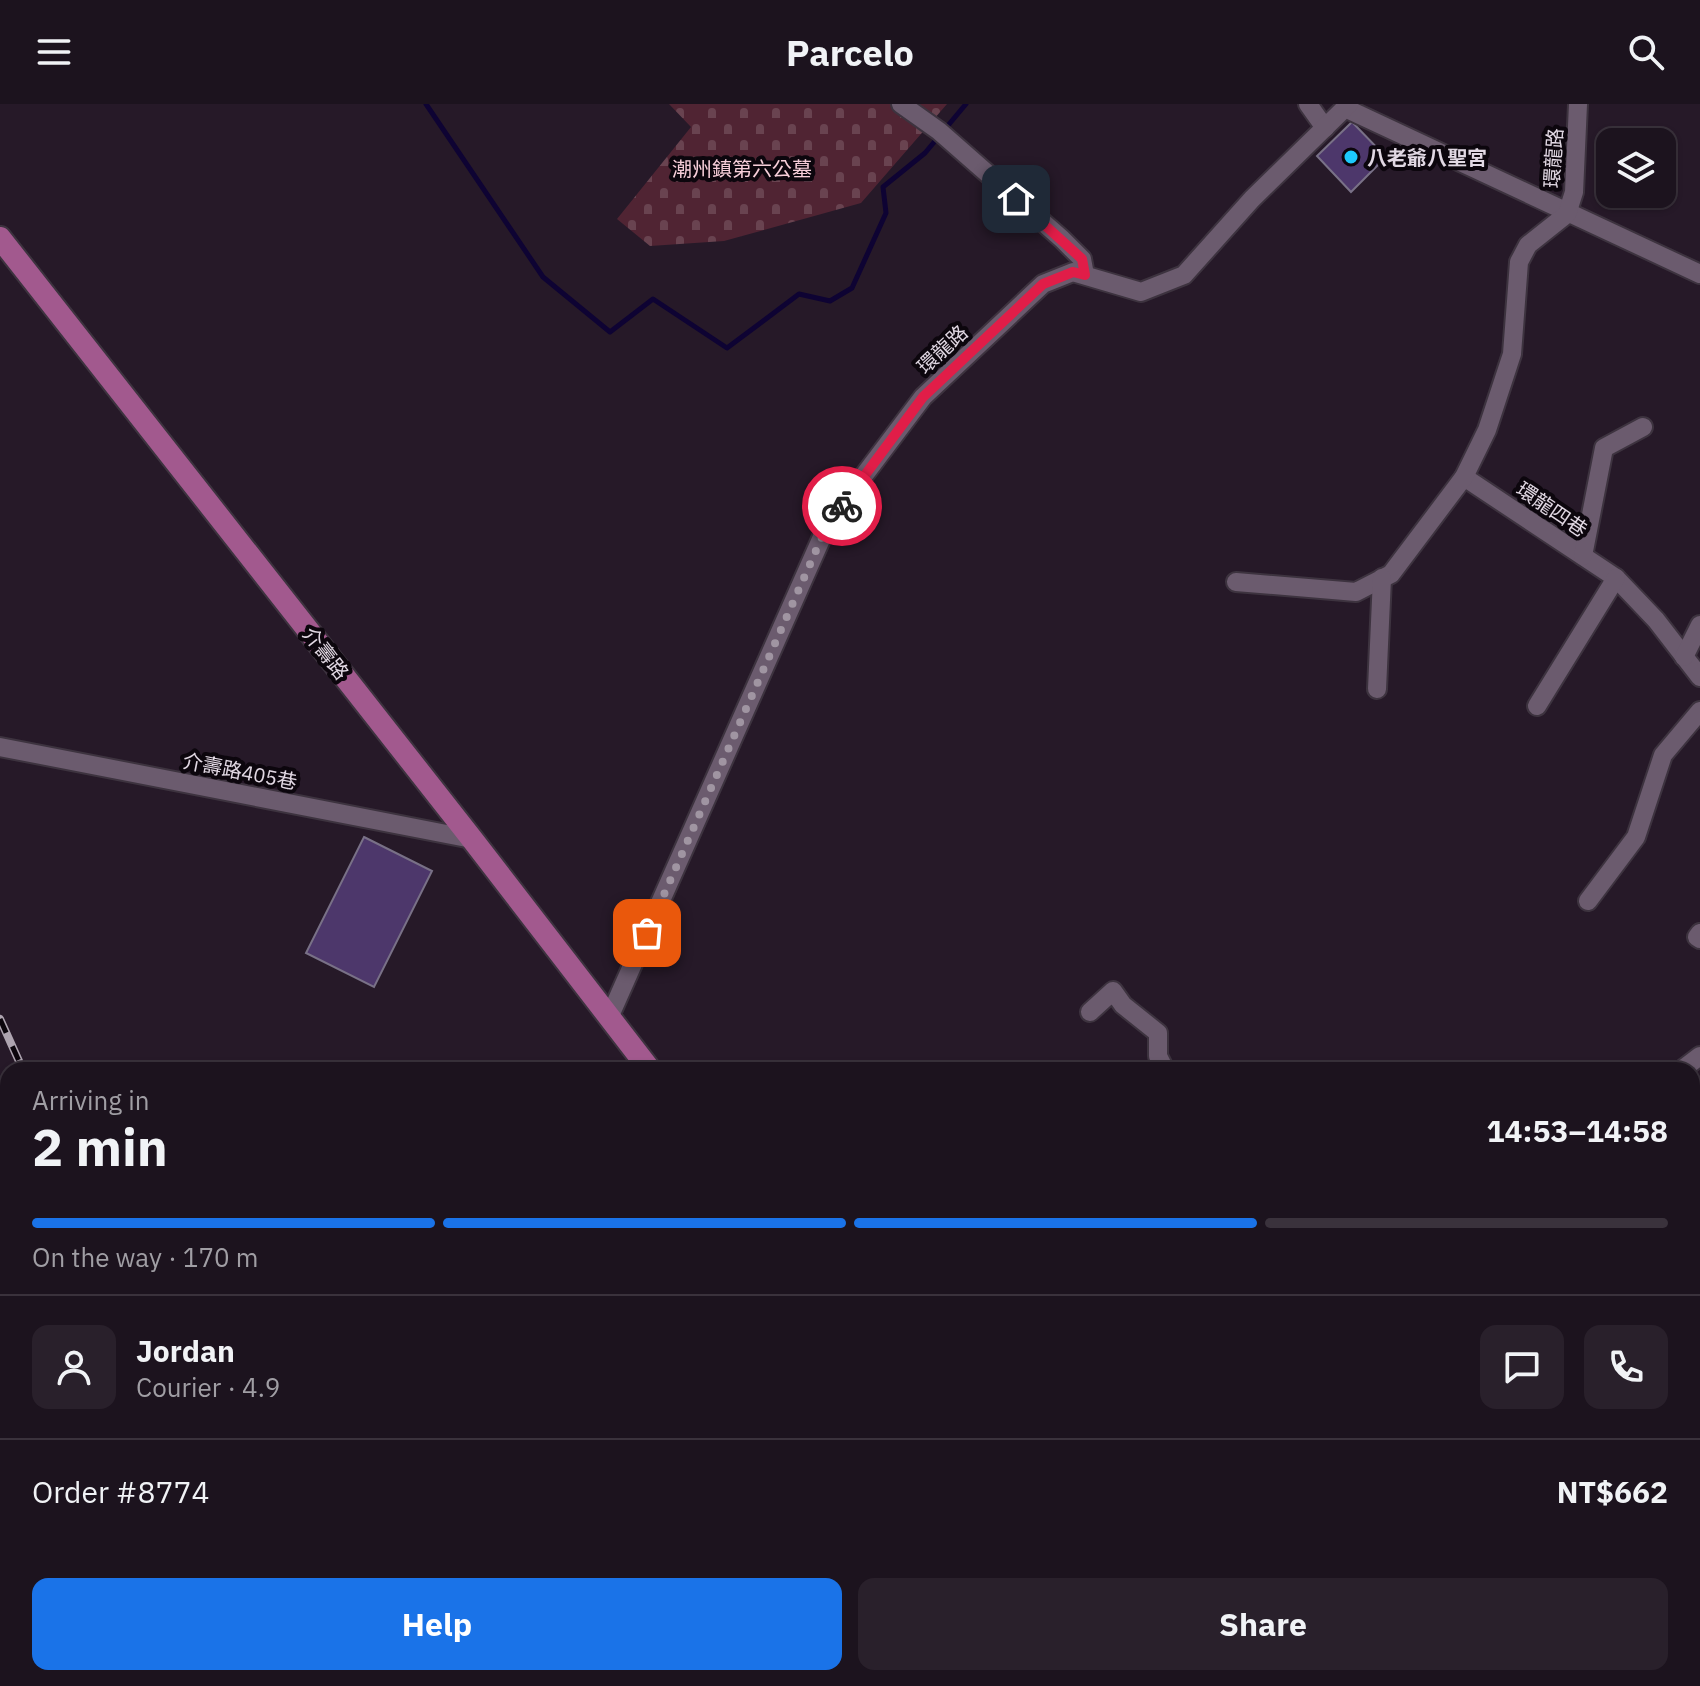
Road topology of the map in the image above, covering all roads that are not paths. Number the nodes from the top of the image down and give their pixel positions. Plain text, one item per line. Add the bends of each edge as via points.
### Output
1 (901, 104) edge
2 (1308, 104) edge
3 (1578, 104) edge
4 (1347, 106) edge
5 (1325, 128) junction
6 (1567, 214) junction
7 (0, 238) edge
8 (1700, 274) edge
9 (1085, 275) junction
10 (1643, 427) dead end
11 (1464, 477) junction
12 (1583, 556) junction
13 (1382, 578) junction
14 (1616, 578) junction
15 (1236, 582) dead end
16 (1700, 625) edge
17 (1684, 657) junction
18 (1700, 677) edge
19 (1377, 689) dead end
20 (1537, 706) dead end
21 (1700, 711) edge
22 (0, 747) edge
23 (472, 839) junction
24 (1588, 901) dead end
25 (1090, 1012) dead end
26 (609, 1018) junction
27 (644, 1062) edge
28 (1161, 1062) edge

1 - 9 street via 1062,239 1082,259
2 - 5 street
3 - 6 street, 環龍路 via 1574,192
4 - 5 street, 環龍路
4 - 6 street, 環龍路
5 - 9 street, 環龍路 via 1184,275 1141,292
6 - 8 street, 環龍路
6 - 11 street, 環龍路 via 1528,245 1519,262 1512,354 1487,430
7 - 23 main road, 介壽路
9 - 26 street, 環龍路 via 1073,272 1043,284 923,397 822,537
10 - 12 street via 1604,448
11 - 12 street, 環龍四巷
11 - 13 street, 環龍路 via 1391,574
12 - 14 street, 環龍四巷
13 - 15 street, 環龍路 via 1356,592
13 - 19 street
14 - 17 street, 環龍四巷
14 - 20 street
16 - 17 street
17 - 18 street, 環龍四巷
21 - 24 street via 1663,755 1636,837
22 - 23 street, 介壽路405巷
23 - 26 main road, 介壽路
25 - 28 street via 1113,991 1158,1033
26 - 27 main road, 介壽路

